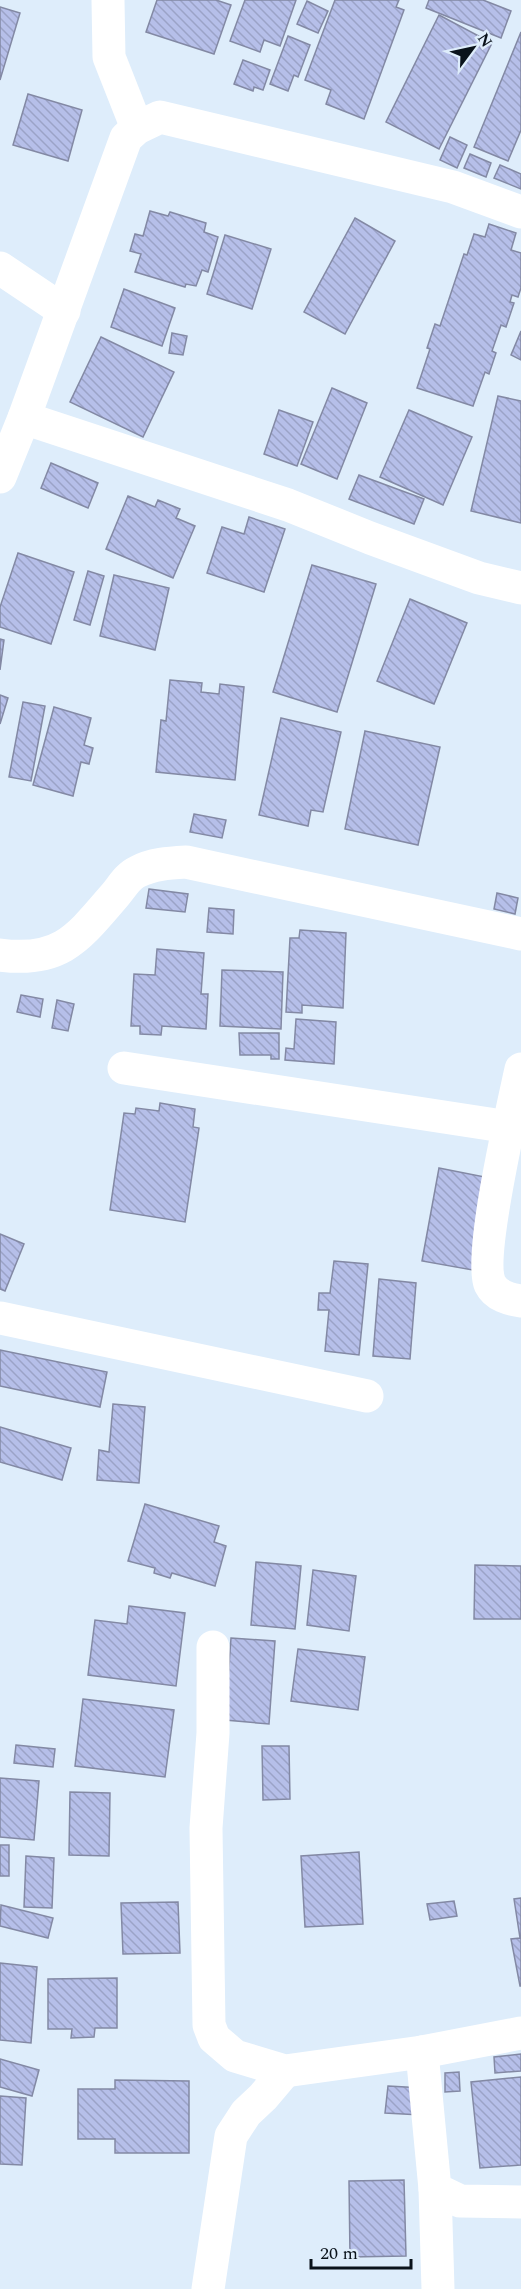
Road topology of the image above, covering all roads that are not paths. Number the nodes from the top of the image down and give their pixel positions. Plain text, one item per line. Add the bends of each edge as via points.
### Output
1 (108, 0) edge
2 (137, 128) junction
3 (521, 212) edge
4 (0, 268) edge
5 (64, 311) junction
6 (24, 418) junction
7 (0, 477) edge
8 (521, 588) edge
9 (521, 934) edge
10 (0, 955) edge
11 (124, 1068) dead end
12 (521, 1069) edge
13 (509, 1127) junction
14 (521, 1301) edge
15 (0, 1318) edge
16 (367, 1396) dead end
17 (213, 1647) dead end
18 (521, 2033) edge
19 (422, 2052) junction
20 (285, 2071) junction
21 (435, 2189) junction
22 (521, 2202) edge
23 (208, 2289) edge
24 (438, 2289) edge

1 - 2 street via 110,57
2 - 3 street via 160,117 453,188
2 - 5 street via 126,138
4 - 5 street
5 - 6 street
6 - 7 street
6 - 8 street via 288,505 479,578
9 - 10 street via 186,862 159,864 134,872 84,932 58,951 26,958
11 - 13 street
12 - 13 street
13 - 14 street via 490,1236 488,1275 495,1292
15 - 16 street
17 - 20 street via 213,1733 206,1828 209,2025 214,2038 235,2056
18 - 19 street
19 - 20 street
19 - 21 street
20 - 23 street via 246,2113 231,2136
21 - 22 street via 460,2201
21 - 24 street

